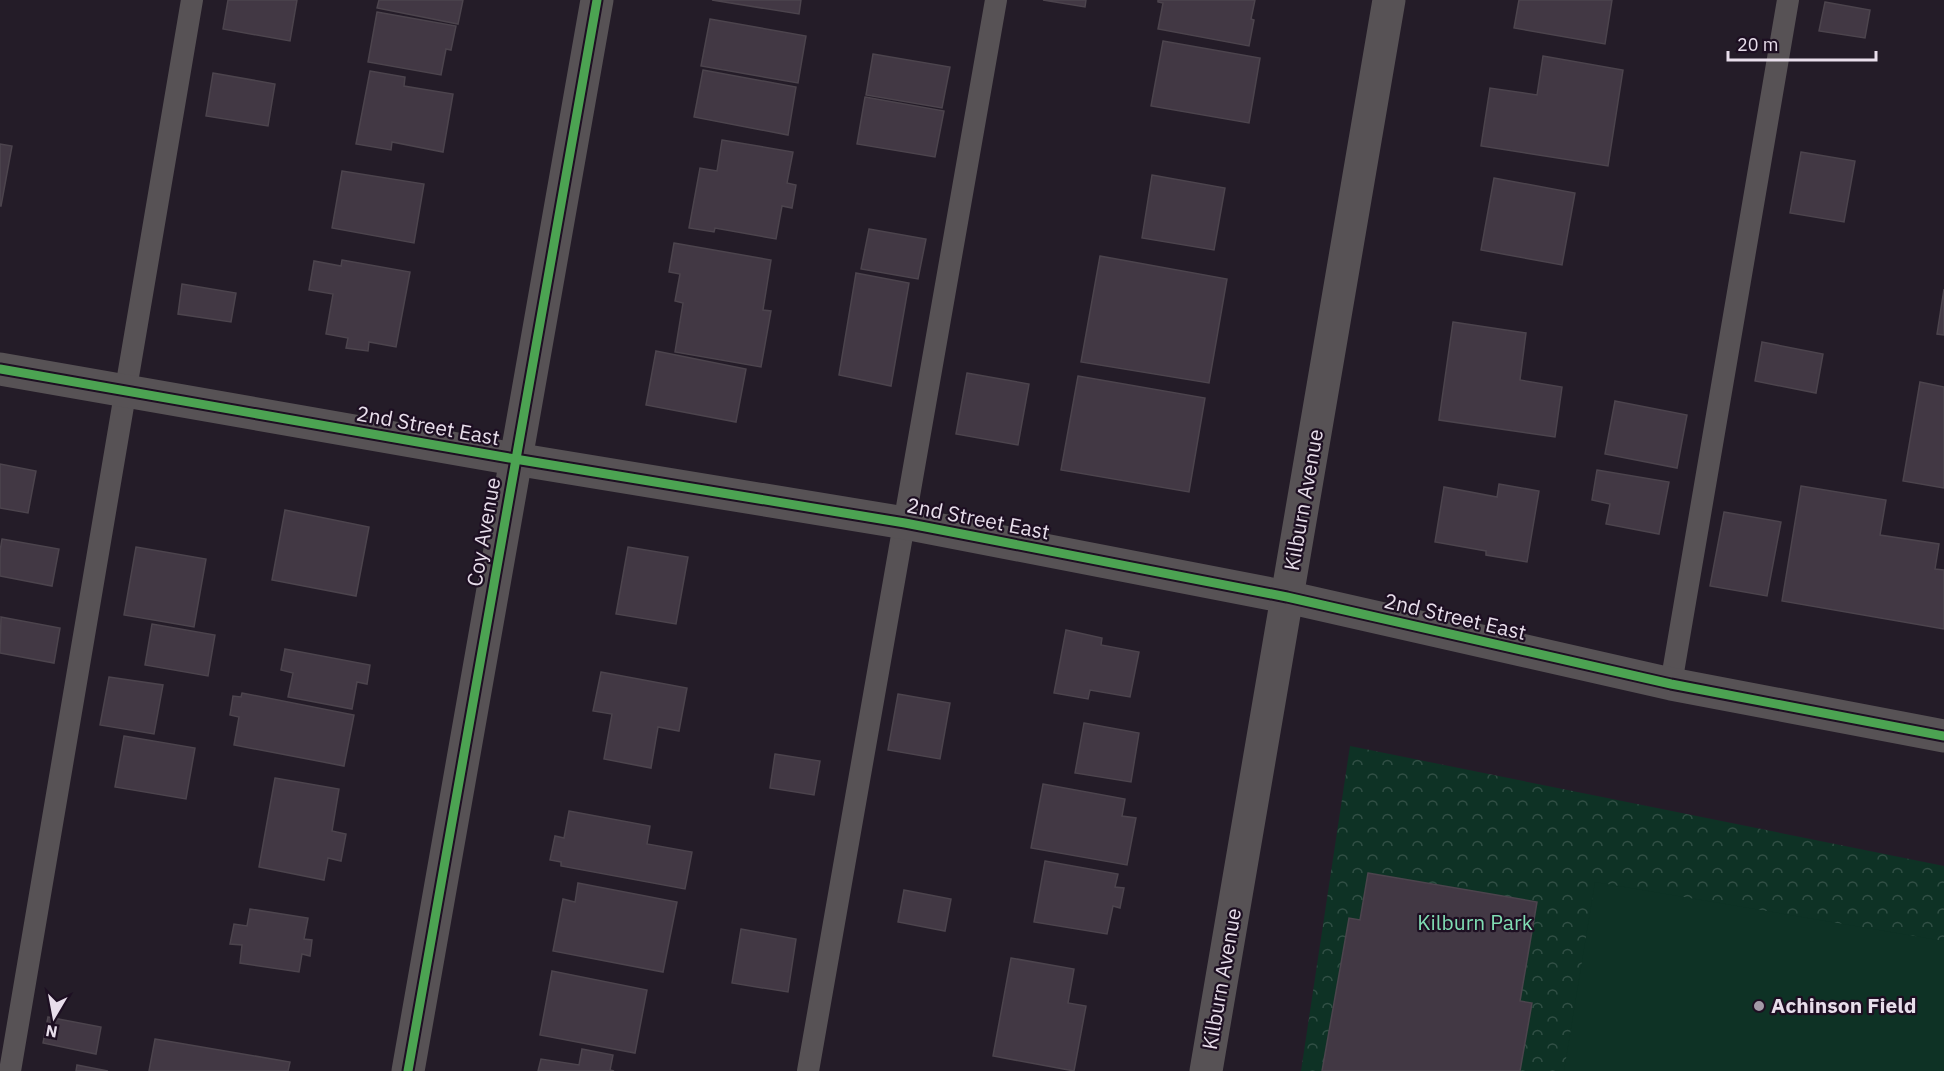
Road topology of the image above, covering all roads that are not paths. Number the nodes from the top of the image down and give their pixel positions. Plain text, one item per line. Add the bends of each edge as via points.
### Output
1 (192, 0) edge
2 (597, 0) edge
3 (996, 0) edge
4 (1389, 0) edge
5 (1788, 0) edge
6 (0, 369) edge
7 (125, 392) junction
8 (515, 459) junction
9 (905, 523) junction
10 (1287, 597) junction
11 (1671, 684) junction
12 (1944, 736) edge
13 (10, 1071) edge
14 (408, 1071) edge
15 (808, 1071) edge
16 (1206, 1071) edge

1 - 7 lane
2 - 8 street, Coy Avenue
3 - 9 lane
4 - 10 street, Kilburn Avenue
5 - 11 lane
6 - 7 street, 2nd Street East
7 - 8 street, 2nd Street East
7 - 13 lane
8 - 9 street, 2nd Street East
8 - 14 street, Coy Avenue
9 - 10 street, 2nd Street East
9 - 15 lane
10 - 11 street, 2nd Street East
10 - 16 street, Kilburn Avenue
11 - 12 street, 2nd Street East

